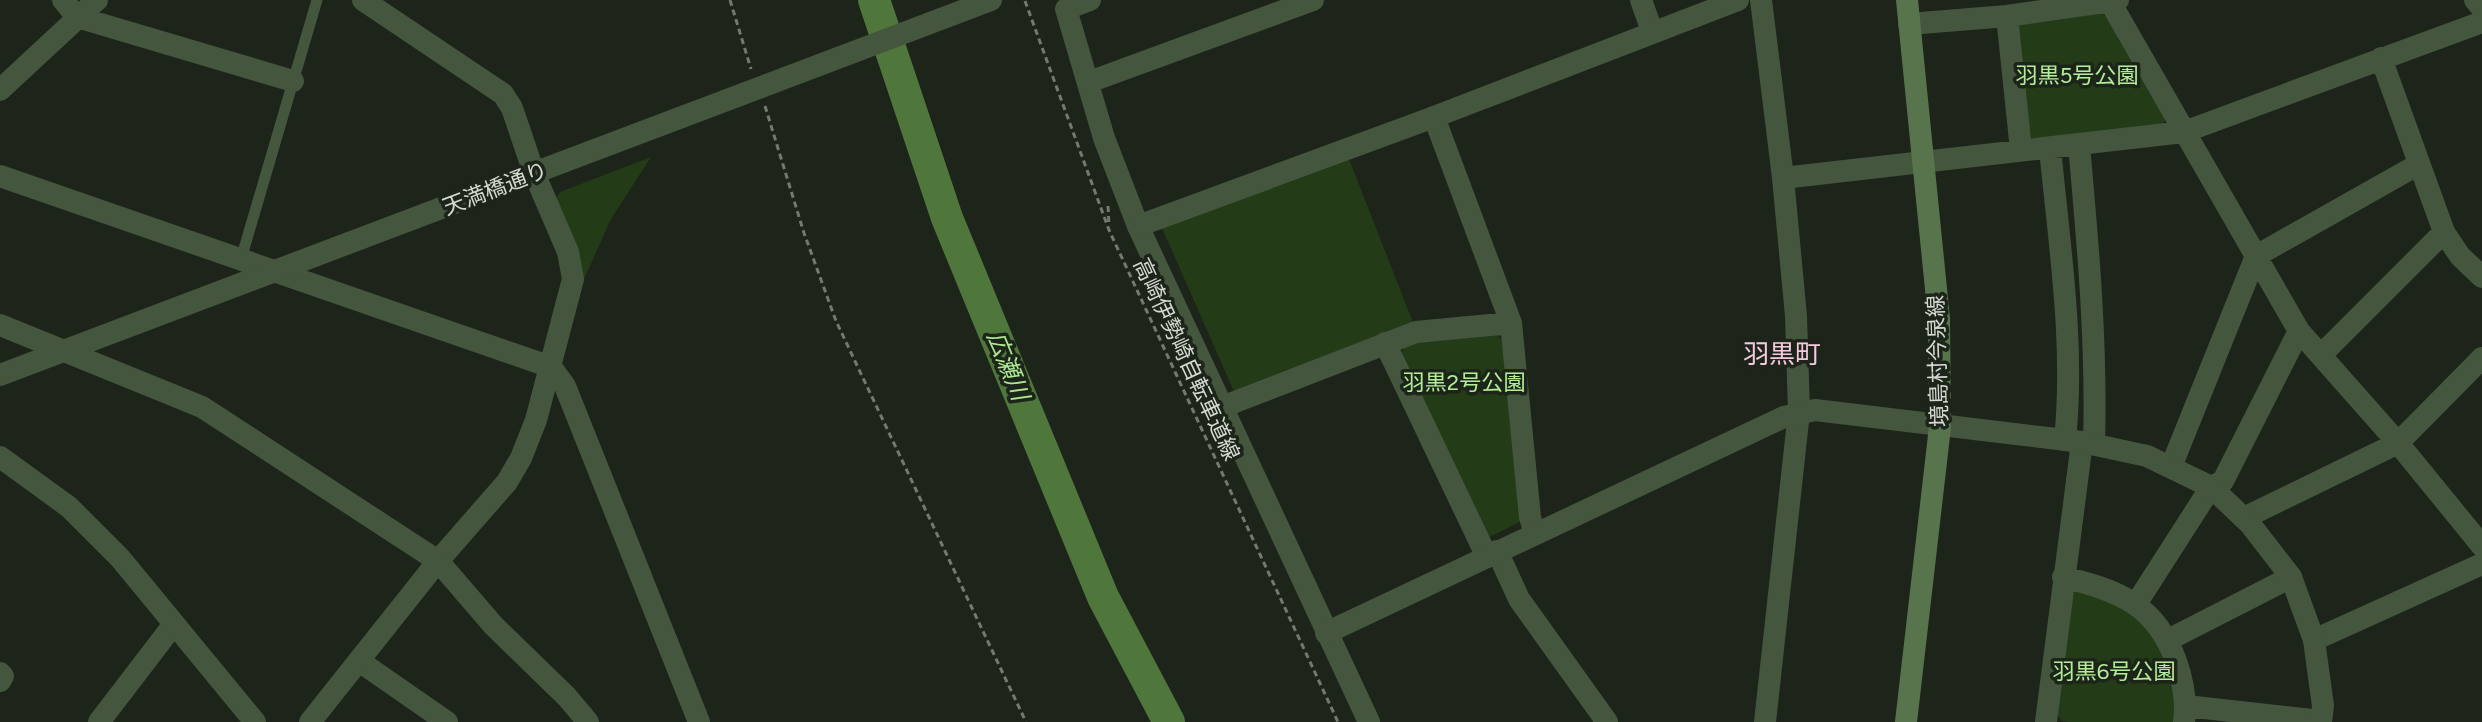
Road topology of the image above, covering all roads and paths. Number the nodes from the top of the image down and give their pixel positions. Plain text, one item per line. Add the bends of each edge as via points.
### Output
1 (97, 0) edge
2 (317, 0) edge
3 (363, 0) edge
4 (730, 0) edge
5 (991, 0) edge
6 (1090, 0) edge
7 (1313, 0) edge
8 (1641, 0) edge
9 (1738, 0) edge
10 (1761, 0) edge
11 (1907, 0) edge
12 (2475, 0) edge
13 (1025, 1) edge
14 (2113, 1) edge
15 (2482, 8) edge
16 (70, 9) edge
17 (2007, 16) junction
18 (2482, 22) edge
19 (1909, 24) junction
20 (1652, 31) junction
21 (2381, 58) junction
22 (293, 81) junction
23 (1089, 82) junction
24 (759, 85) junction
25 (0, 90) edge
26 (1434, 117) junction
27 (2184, 132) junction
28 (2079, 145) junction
29 (2050, 148) junction
30 (2021, 150) junction
31 (1923, 160) junction
32 (2419, 164) junction
33 (534, 173) junction
34 (0, 176) edge
35 (1783, 178) junction
36 (2071, 216) junction
37 (1138, 226) junction
38 (2444, 232) junction
39 (2256, 256) junction
40 (241, 259) junction
41 (2076, 270) junction
42 (274, 271) junction
43 (2482, 277) edge
44 (2092, 304) junction
45 (1511, 323) junction
46 (0, 325) edge
47 (2068, 326) junction
48 (2299, 331) junction
49 (1385, 343) junction
50 (63, 351) junction
51 (2322, 354) junction
52 (2068, 357) junction
53 (2482, 358) edge
54 (551, 367) junction
55 (0, 375) edge
56 (2096, 378) junction
57 (1222, 407) junction
58 (1799, 412) junction
59 (1940, 427) junction
60 (2080, 442) junction
61 (2398, 443) junction
62 (0, 457) edge
63 (2171, 467) junction
64 (2211, 487) junction
65 (2244, 518) junction
66 (1535, 534) junction
67 (2482, 546) edge
68 (1492, 554) junction
69 (438, 561) junction
70 (2482, 564) edge
71 (2063, 577) junction
72 (2291, 577) junction
73 (2136, 604) junction
74 (174, 624) junction
75 (1326, 633) junction
76 (2168, 640) junction
77 (2314, 640) junction
78 (359, 661) junction
79 (0, 673) edge
80 (0, 681) edge
81 (2185, 714) edge
82 (2321, 721) edge
83 (99, 722) edge
84 (255, 722) edge
85 (310, 722) edge
86 (447, 722) edge
87 (588, 722) edge
88 (699, 722) edge
89 (1026, 722) edge
90 (1338, 722) edge
91 (1369, 722) edge
92 (1607, 722) edge
93 (1765, 722) edge
94 (1906, 722) edge
95 (2046, 722) edge

1 - 16 street
2 - 22 lane
3 - 33 street via 503,94
4 - 24 path
5 - 24 street, 天満橋通り
6 - 23 street via 1066,9
7 - 23 street
8 - 20 street
9 - 20 street
10 - 35 street
11 - 19 main road, 境島村今泉線
12 - 15 street
13 - 90 path, 高崎伊勢崎自転車道線 via 1109,230
14 - 17 street
14 - 27 street
16 - 22 street
16 - 25 street
17 - 19 street
17 - 30 street
18 - 21 street
19 - 31 main road, 境島村今泉線
20 - 26 street
21 - 27 street
21 - 32 street
22 - 40 lane
23 - 37 street
24 - 33 street, 天満橋通り
24 - 89 path via 836,321
26 - 37 street
26 - 45 street
27 - 28 street
27 - 39 street
28 - 29 street
28 - 36 street
29 - 30 street
29 - 36 street
30 - 31 street
31 - 35 street
31 - 59 main road, 境島村今泉線 via 1939,319
32 - 38 street
32 - 39 street
33 - 42 street, 天満橋通り
33 - 54 street via 568,252 573,279
34 - 40 street
35 - 58 street
36 - 41 street
36 - 41 street
37 - 57 street
38 - 43 street
38 - 51 street
39 - 48 street
39 - 63 street
40 - 42 street
41 - 44 street
41 - 47 street
42 - 50 street, 天満橋通り
42 - 54 street
44 - 47 lane
44 - 56 street
45 - 49 street via 1416,332
45 - 66 street
46 - 50 street
47 - 52 street
48 - 51 street
48 - 64 street via 2223,481
49 - 57 street
49 - 68 street
50 - 55 street, 天満橋通り
50 - 69 street via 202,407
51 - 61 street
52 - 56 lane
52 - 60 street via 2069,403
53 - 61 street
54 - 69 street via 521,458 507,482
54 - 88 street via 565,386
56 - 60 street
57 - 75 street
58 - 59 street
58 - 66 street
58 - 93 street
59 - 60 street
59 - 94 main road, 境島村今泉線
60 - 63 street via 2147,456
60 - 71 street
61 - 65 street
61 - 67 street
62 - 74 street via 69,507
63 - 64 street
64 - 65 street
64 - 73 street
65 - 72 street
66 - 68 street
68 - 75 street
68 - 92 street
69 - 78 street
69 - 87 street
70 - 77 street
71 - 73 street via 2114,591
71 - 95 street
72 - 76 street
72 - 77 street
73 - 76 street
74 - 83 street
74 - 84 street
75 - 91 street
76 - 81 street via 2179,669
77 - 82 street
78 - 85 street
78 - 86 street
79 - 80 street
81 - 82 street

